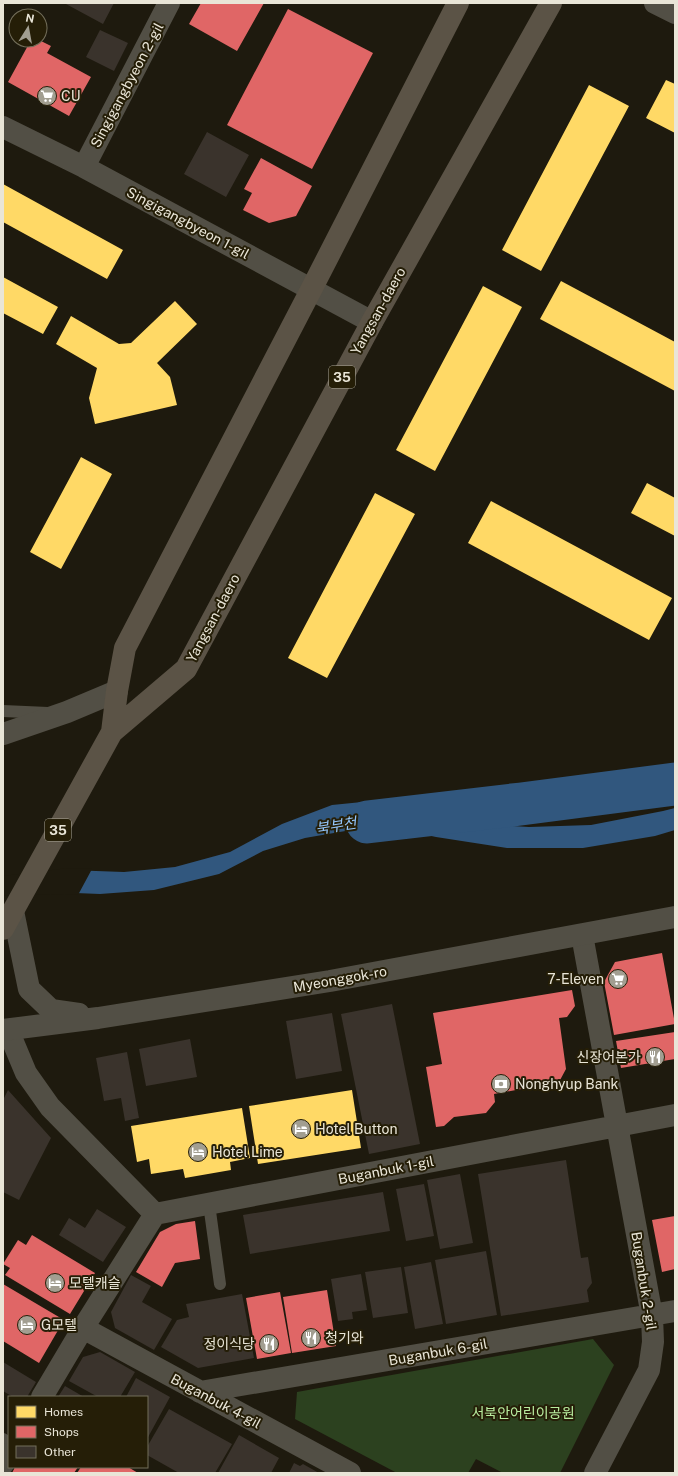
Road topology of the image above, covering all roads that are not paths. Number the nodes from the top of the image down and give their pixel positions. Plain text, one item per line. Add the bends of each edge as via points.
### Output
1 (170, 3) edge
2 (458, 3) edge
3 (551, 3) edge
4 (655, 3) edge
5 (675, 14) edge
6 (3, 126) edge
7 (84, 167) junction
8 (311, 290) junction
9 (372, 322) junction
10 (117, 691) junction
11 (3, 711) edge
12 (63, 714) junction
13 (112, 732) junction
14 (3, 734) edge
15 (675, 917) edge
16 (8, 920) edge
17 (582, 935) junction
18 (98, 1018) junction
19 (5, 1030) edge
20 (675, 1115) edge
21 (617, 1125) junction
22 (209, 1204) junction
23 (155, 1214) junction
24 (220, 1284) dead end
25 (675, 1311) edge
26 (652, 1316) junction
27 (83, 1328) junction
28 (200, 1392) junction
29 (43, 1396) edge
30 (350, 1473) edge
31 (595, 1473) edge

1 - 7 street, Singigangbyeon 2-gil
2 - 8 main road, 35
3 - 9 main road, Yangsan-daero / 35
4 - 5 street
6 - 7 street, Singigangbyeon 1-gil
7 - 8 street, Singigangbyeon 1-gil
8 - 9 street, Singigangbyeon 1-gil
8 - 10 main road, 35 via 125,648
9 - 13 main road, Yangsan-daero / 35 via 186,669
10 - 12 street
10 - 13 main road, 35
11 - 12 lane
12 - 14 street
13 - 16 main road, 35
15 - 17 street, Myeonggok-ro
16 - 18 street via 29,989 51,1010
17 - 18 street, Myeonggok-ro via 330,981
17 - 21 street, Buganbuk 2-gil
18 - 19 street, Myeonggok-ro
19 - 23 street via 26,1073 50,1107
20 - 21 street
21 - 22 street, Buganbuk 1-gil
21 - 26 street, Buganbuk 2-gil
22 - 23 street, Buganbuk 1-gil
22 - 24 lane
23 - 27 street
25 - 26 street, Buganbuk 6-gil
26 - 28 street, Buganbuk 6-gil
26 - 31 street, Buganbuk 2-gil via 653,1342 649,1370
27 - 28 street, Buganbuk 4-gil
27 - 29 street
28 - 30 street, Buganbuk 4-gil

